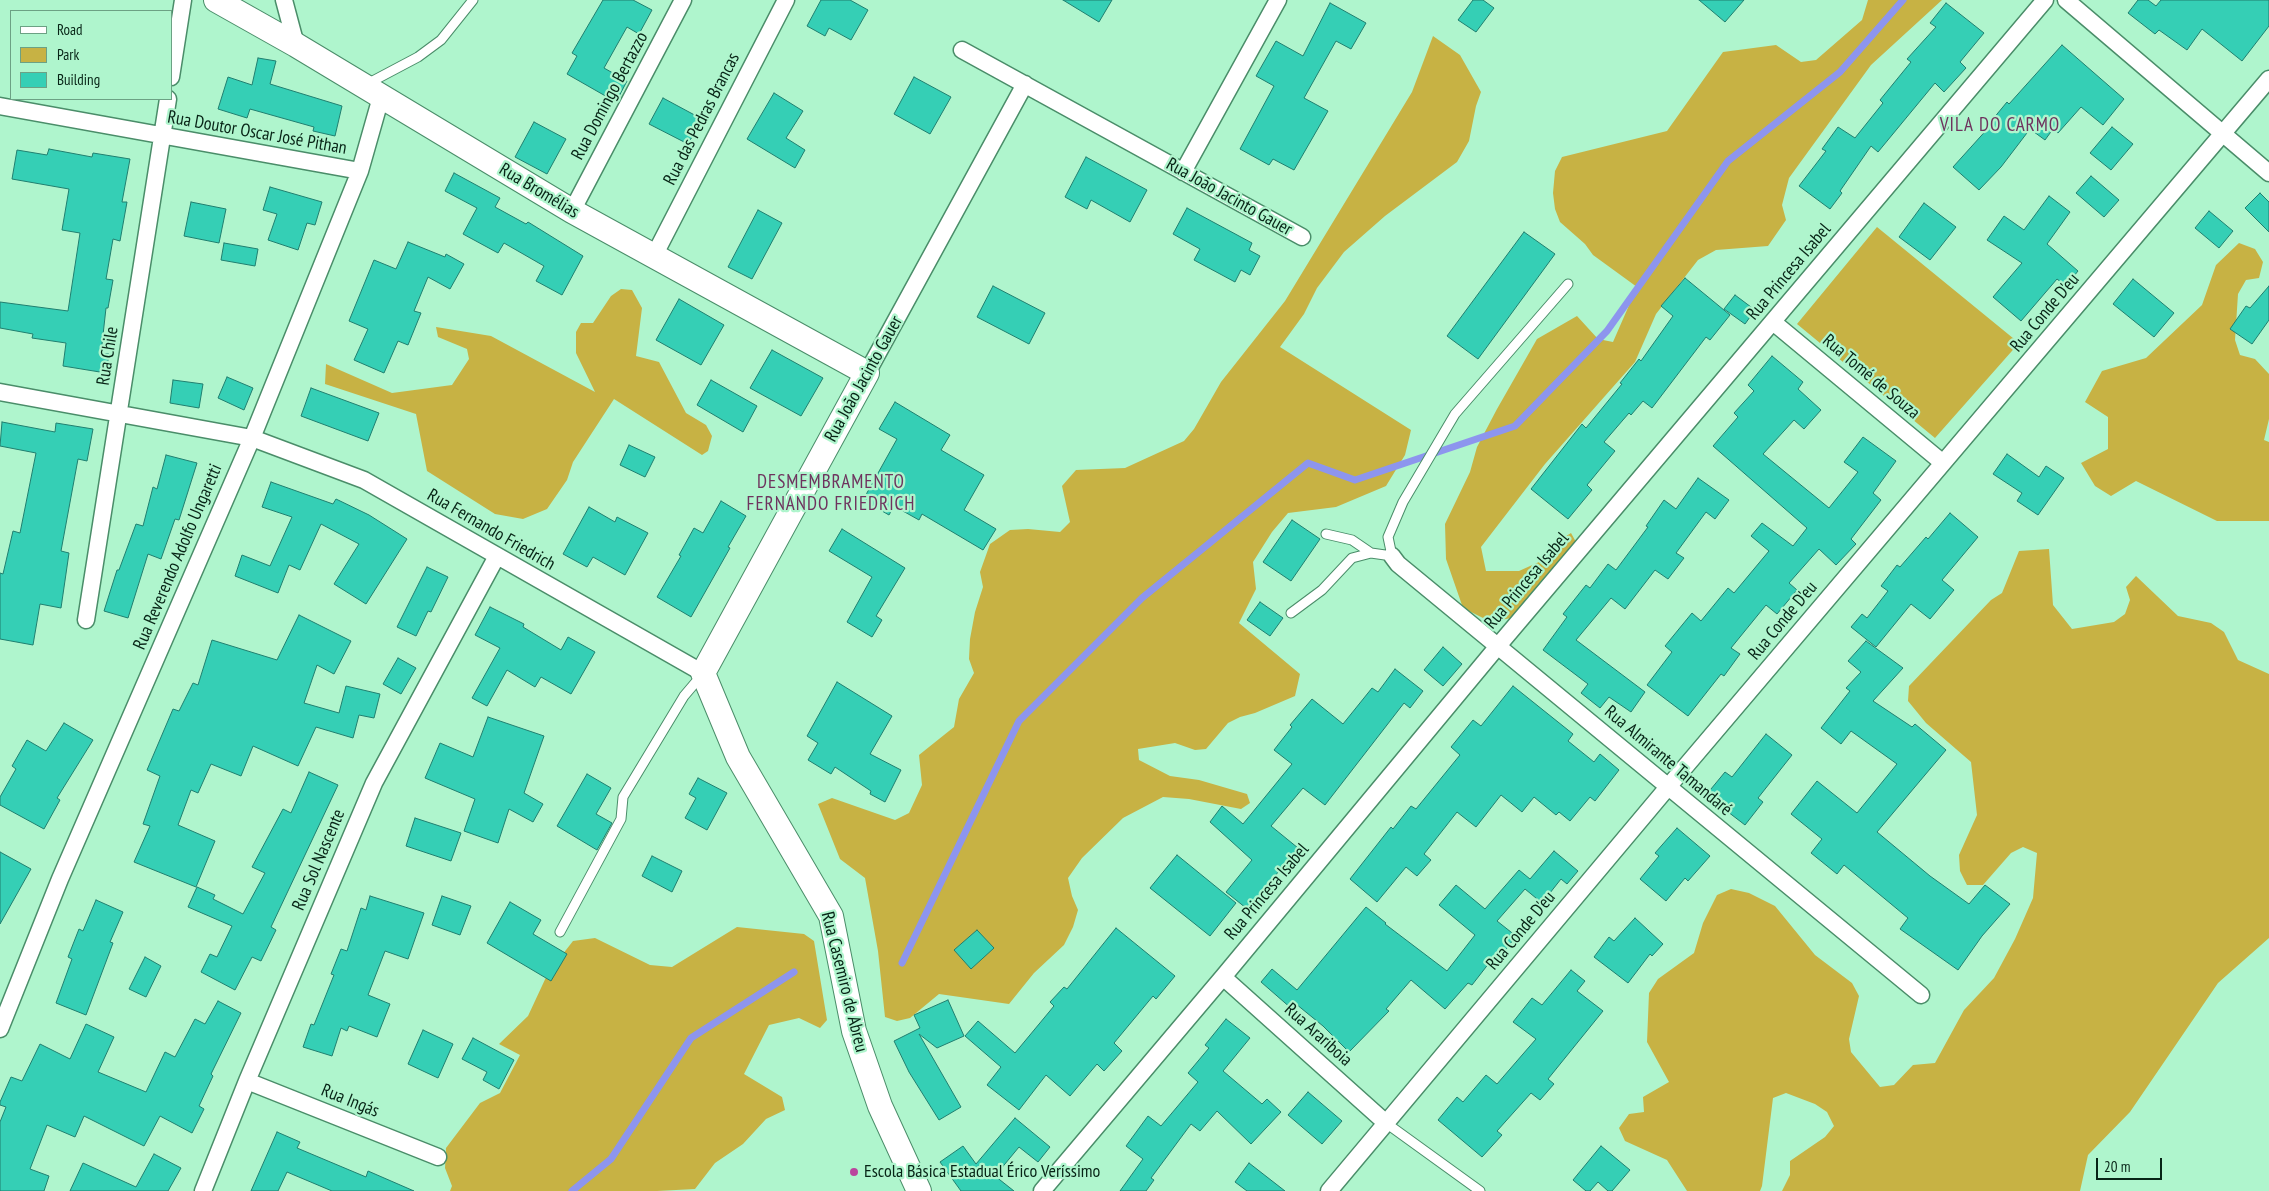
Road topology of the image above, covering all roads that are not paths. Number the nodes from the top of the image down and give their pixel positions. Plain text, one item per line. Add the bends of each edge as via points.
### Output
1 (183, 0) edge
2 (216, 0) edge
3 (284, 0) edge
4 (473, 0) edge
5 (683, 0) edge
6 (786, 0) edge
7 (1278, 0) edge
8 (2045, 0) edge
9 (2066, 0) edge
10 (242, 8) edge
11 (296, 45) junction
12 (962, 50) dead end
13 (172, 71) edge
14 (2269, 79) edge
15 (1025, 84) junction
16 (373, 91) junction
17 (168, 100) edge
18 (0, 106) edge
19 (2223, 134) junction
20 (162, 137) junction
21 (360, 171) junction
22 (1183, 172) junction
23 (2269, 173) edge
24 (572, 211) junction
25 (1302, 237) dead end
26 (654, 256) junction
27 (1568, 284) dead end
28 (1773, 322) junction
29 (867, 373) junction
30 (0, 392) edge
31 (119, 413) junction
32 (252, 438) junction
33 (1943, 463) junction
34 (1326, 534) dead end
35 (1371, 553) junction
36 (497, 556) junction
37 (1392, 556) junction
38 (1291, 613) dead end
39 (86, 620) dead end
40 (1498, 646) junction
41 (703, 673) junction
42 (1668, 787) junction
43 (560, 932) dead end
44 (1223, 978) junction
45 (1920, 995) dead end
46 (0, 1029) edge
47 (247, 1081) junction
48 (1386, 1123) junction
49 (438, 1157) dead end
50 (203, 1191) edge
51 (919, 1191) edge
52 (1042, 1191) edge
53 (1329, 1191) edge
54 (1480, 1191) edge

1 - 13 street
2 - 10 street, Rua Bromélias
3 - 11 street
4 - 16 lane via 441,40
5 - 24 street, Rua Domingo Bertazzo
6 - 26 street, Rua das Pedras Brancas
7 - 22 street
8 - 28 street, Rua Princesa Isabel
9 - 19 street
10 - 11 street, Rua Bromélias
11 - 16 street, Rua Bromélias
12 - 15 street, Rua João Jacinto Gauer
14 - 19 street, Rua Conde D'eu
15 - 22 street, Rua João Jacinto Gauer
15 - 29 street, Rua João Jacinto Gauer
16 - 21 street, Rua Reverendo Adolfo Ungaretti
16 - 24 street, Rua Bromélias
17 - 20 street, Rua Chile
18 - 20 street, Rua Doutor Oscar José Pithan
19 - 23 street
19 - 33 street, Rua Conde D'eu
20 - 21 street, Rua Doutor Oscar José Pithan
20 - 31 street, Rua Chile
21 - 32 street, Rua Reverendo Adolfo Ungaretti
22 - 25 street, Rua João Jacinto Gauer
24 - 26 street, Rua Bromélias
26 - 29 street, Rua Bromélias
27 - 37 lane via 1455,414 1399,511 1388,538
28 - 33 street, Rua Tomé de Souza
28 - 40 street, Rua Princesa Isabel
29 - 41 street, Rua João Jacinto Gauer
30 - 31 street, Rua Fernando Friedrich
31 - 32 street, Rua Fernando Friedrich
31 - 39 street, Rua Chile
32 - 36 street, Rua Fernando Friedrich via 364,480
32 - 46 street, Rua Reverendo Adolfo Ungaretti via 60,879
33 - 42 street, Rua Conde D'eu
34 - 35 lane via 1352,540
35 - 37 lane
35 - 38 lane via 1352,558 1322,590
36 - 41 street, Rua Fernando Friedrich
36 - 47 street, Rua Sol Nascente via 374,783
37 - 40 street, Rua Almirante Tamandaré
40 - 42 street, Rua Almirante Tamandaré
40 - 44 street, Rua Princesa Isabel
41 - 43 lane via 684,696 623,797 621,819
41 - 51 street, Rua Casemiro de Abreu via 738,757 831,916 854,1031 880,1106
42 - 45 street, Rua Almirante Tamandaré
42 - 48 street, Rua Conde D'eu
44 - 48 street, Rua Arariboia
44 - 52 street, Rua Princesa Isabel
47 - 49 street, Rua Ingás
47 - 50 street, Rua Sol Nascente
48 - 53 street, Rua Conde D'eu
48 - 54 lane

